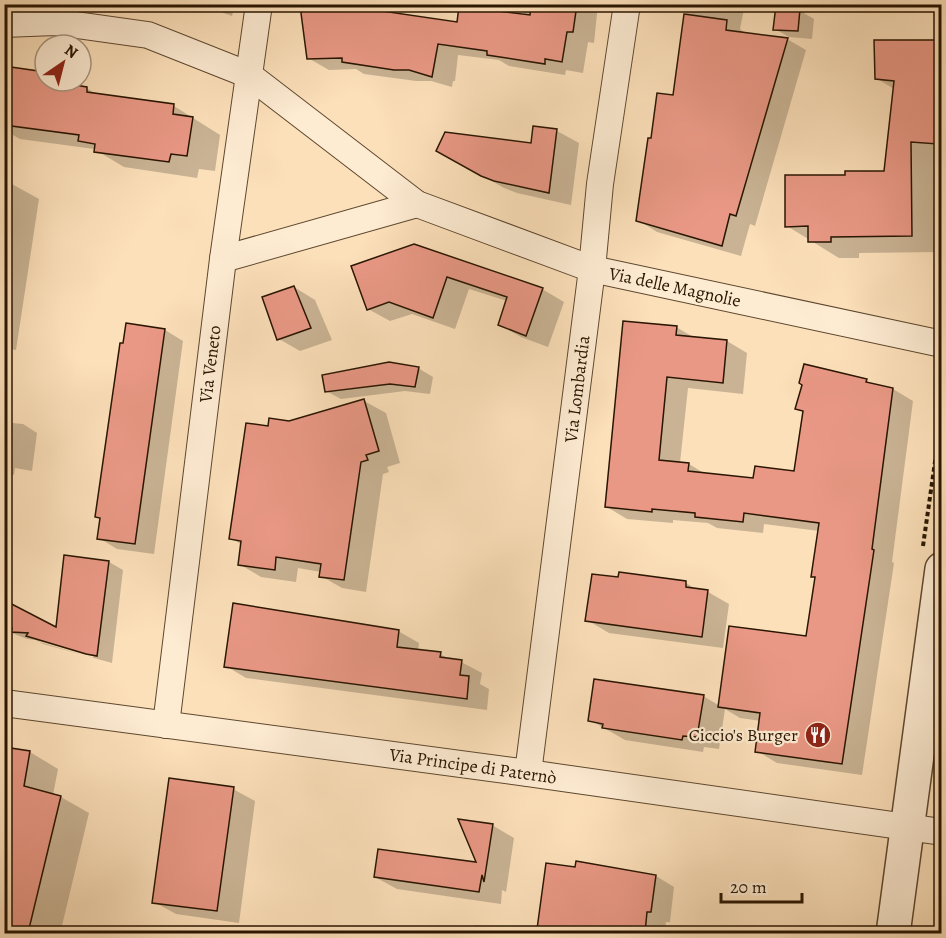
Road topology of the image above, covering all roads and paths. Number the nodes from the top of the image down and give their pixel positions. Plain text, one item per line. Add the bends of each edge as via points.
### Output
1 (259, 4) edge
2 (627, 4) edge
3 (4, 24) edge
4 (249, 75) junction
5 (417, 204) junction
6 (223, 259) junction
7 (592, 269) junction
8 (942, 344) edge
9 (942, 569) edge
10 (938, 630) edge
11 (4, 703) edge
12 (166, 725) junction
13 (528, 773) junction
14 (907, 827) junction
15 (942, 832) edge
16 (893, 933) edge

1 - 4 street, Via Veneto
2 - 7 street, Via Lombardia via 600,184
3 - 4 street, Via delle Magnolie via 55,22 148,35
4 - 5 street, Via delle Magnolie
4 - 6 street, Via Veneto
5 - 6 street
5 - 7 street, Via delle Magnolie
6 - 12 street, Via Veneto
7 - 8 street, Via delle Magnolie
7 - 13 street, Via Lombardia
9 - 10 street
10 - 14 street
11 - 12 street, Via Principe di Paternò
12 - 13 street, Via Principe di Paternò
13 - 14 street, Via Principe di Paternò
14 - 15 street, Via Principe di Paternò
14 - 16 street

